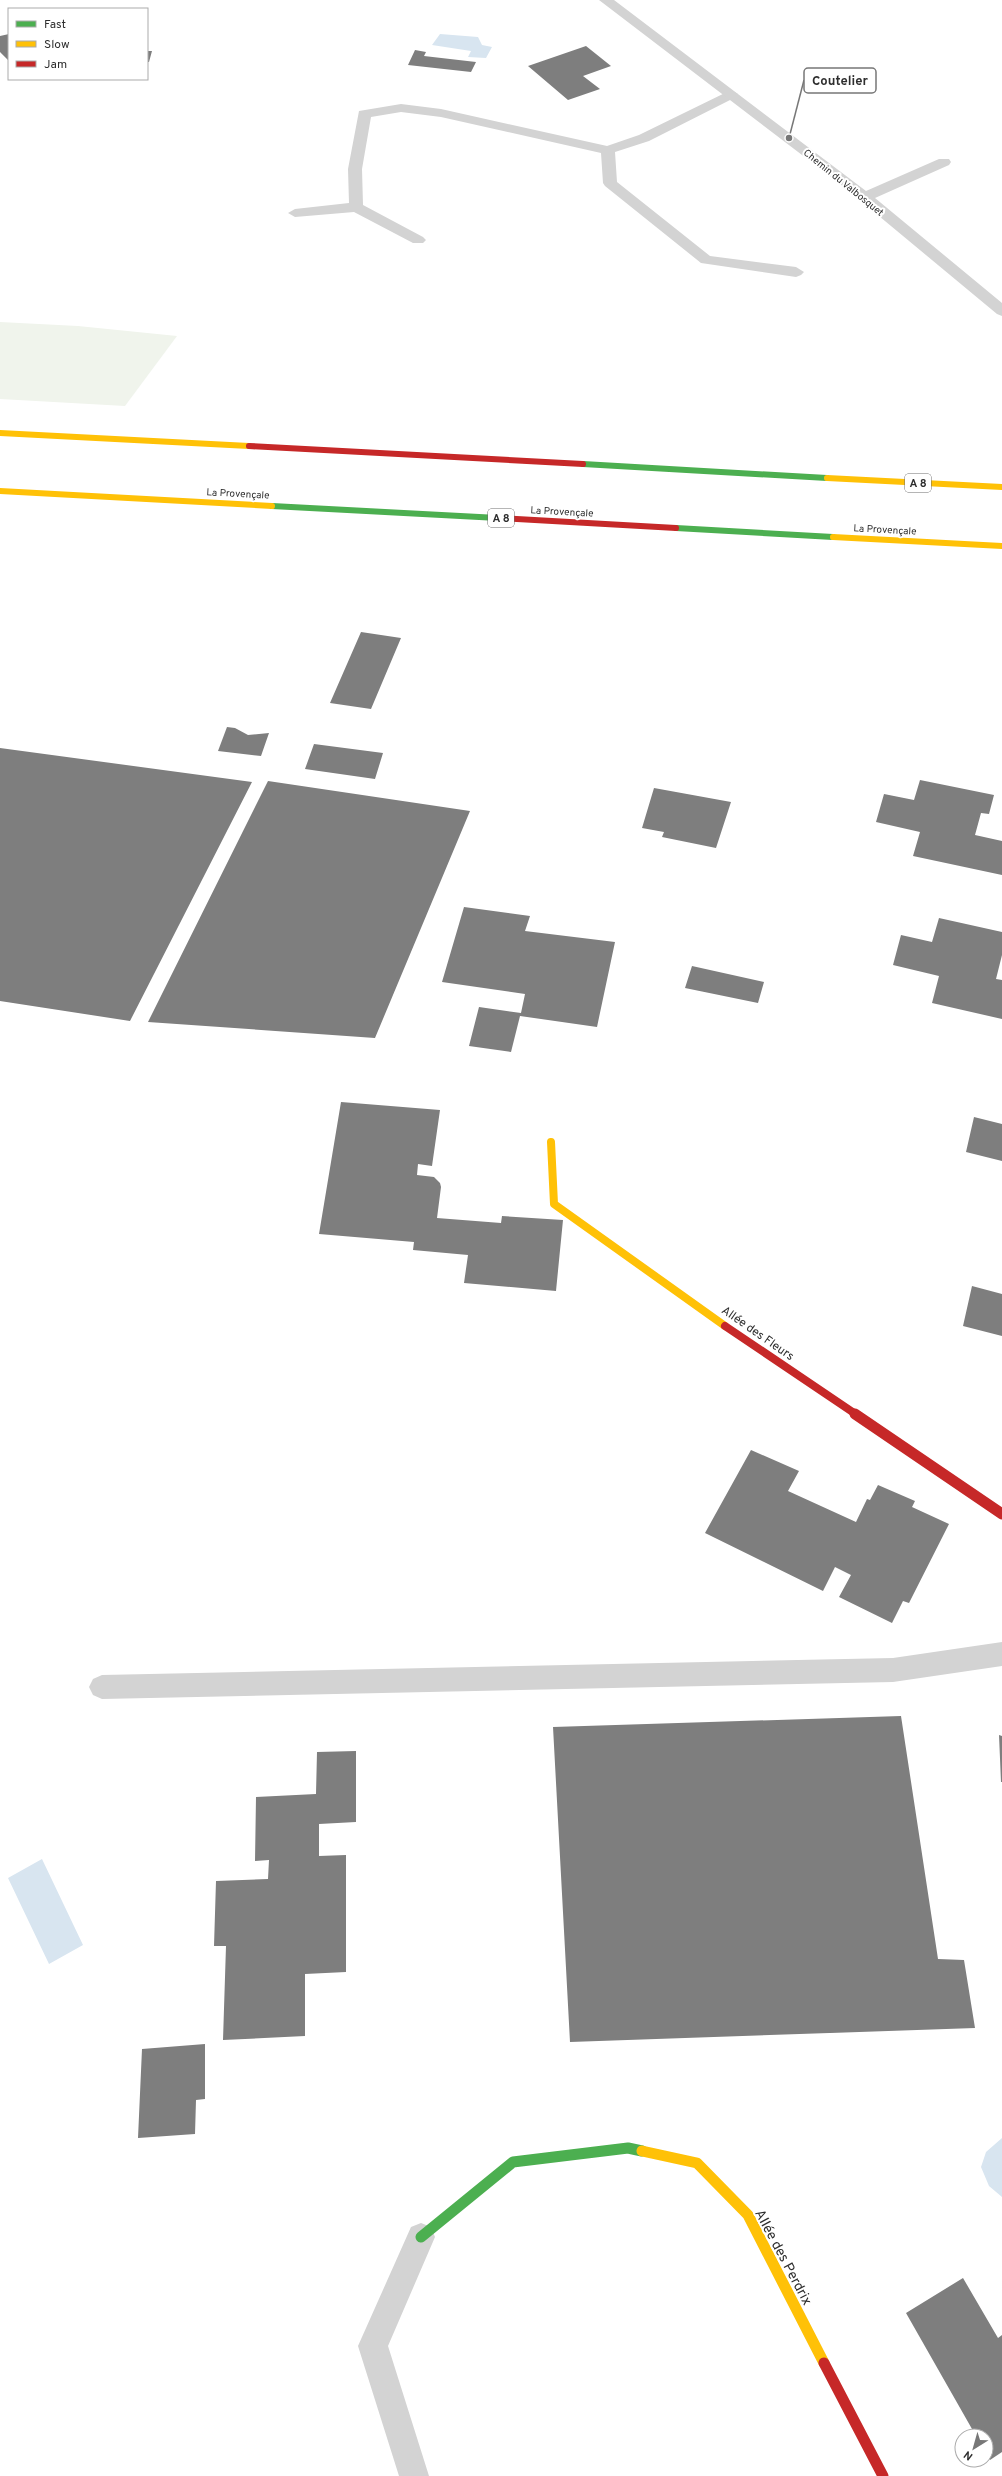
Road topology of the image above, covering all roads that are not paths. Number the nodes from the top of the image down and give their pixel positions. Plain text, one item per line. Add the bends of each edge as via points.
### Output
1 (606, 0) edge
2 (731, 94) junction
3 (608, 150) junction
4 (944, 162) dead end
5 (865, 198) junction
6 (356, 207) junction
7 (295, 213) dead end
8 (418, 240) dead end
9 (796, 272) dead end
10 (1002, 311) edge
11 (0, 433) edge
12 (1002, 487) edge
13 (0, 491) edge
14 (1002, 546) edge
15 (551, 1142) dead end
16 (1002, 1514) edge
17 (1002, 1654) edge
18 (102, 1687) dead end
19 (421, 2237) joint
20 (414, 2476) edge
21 (882, 2476) edge

1 - 2 street, Chemin du Valbosquet
2 - 3 street via 644,138
2 - 5 street, Chemin du Valbosquet
3 - 6 street via 434,112 401,108 364,114 355,169
3 - 9 street via 610,182 706,260
4 - 5 street
5 - 10 street, Chemin du Valbosquet
6 - 7 street
6 - 8 street
11 - 12 main road, A 8
13 - 14 main road, La Provençale / A 8
15 - 16 main road, Allée des Fleurs via 554,1204 722,1323
17 - 18 street via 893,1670
19 - 20 street via 373,2346
19 - 21 main road, Allée des Perdrix via 514,2162 628,2148 697,2163 748,2215

